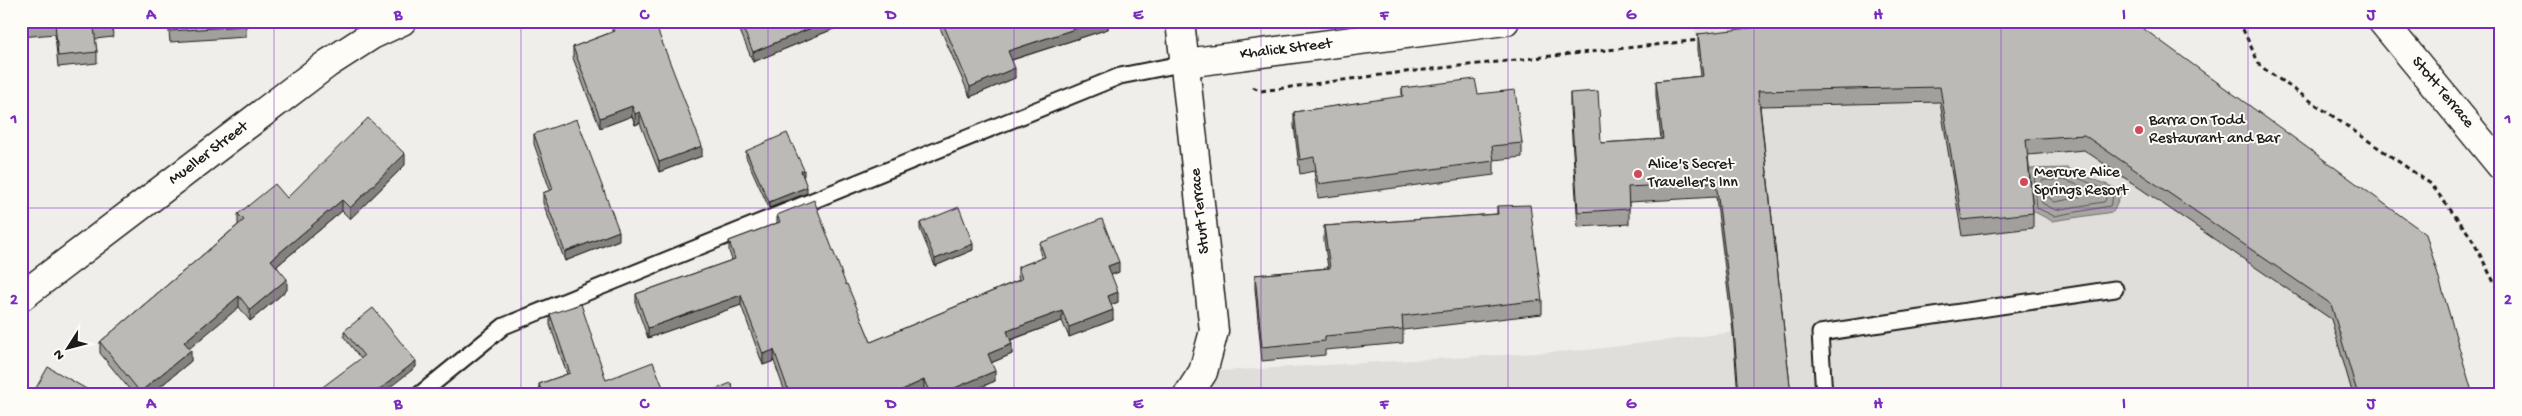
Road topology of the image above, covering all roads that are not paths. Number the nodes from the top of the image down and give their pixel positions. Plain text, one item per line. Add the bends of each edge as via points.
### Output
1 (402, 21) edge
2 (1180, 21) edge
3 (1505, 21) edge
4 (2382, 21) edge
5 (1186, 63) junction
6 (2501, 166) edge
7 (25, 285) edge
8 (2115, 289) dead end
9 (419, 395) edge
10 (1188, 395) edge
11 (1824, 395) edge

1 - 7 street, Mueller Street via 372,35 327,64
2 - 5 street, Sturt Terrace
3 - 5 street, Khalick Street
4 - 6 street, Stott Terrace
5 - 9 lane via 1120,76 504,326
5 - 10 street, Sturt Terrace via 1214,331 1202,372
8 - 11 lane via 1820,333

